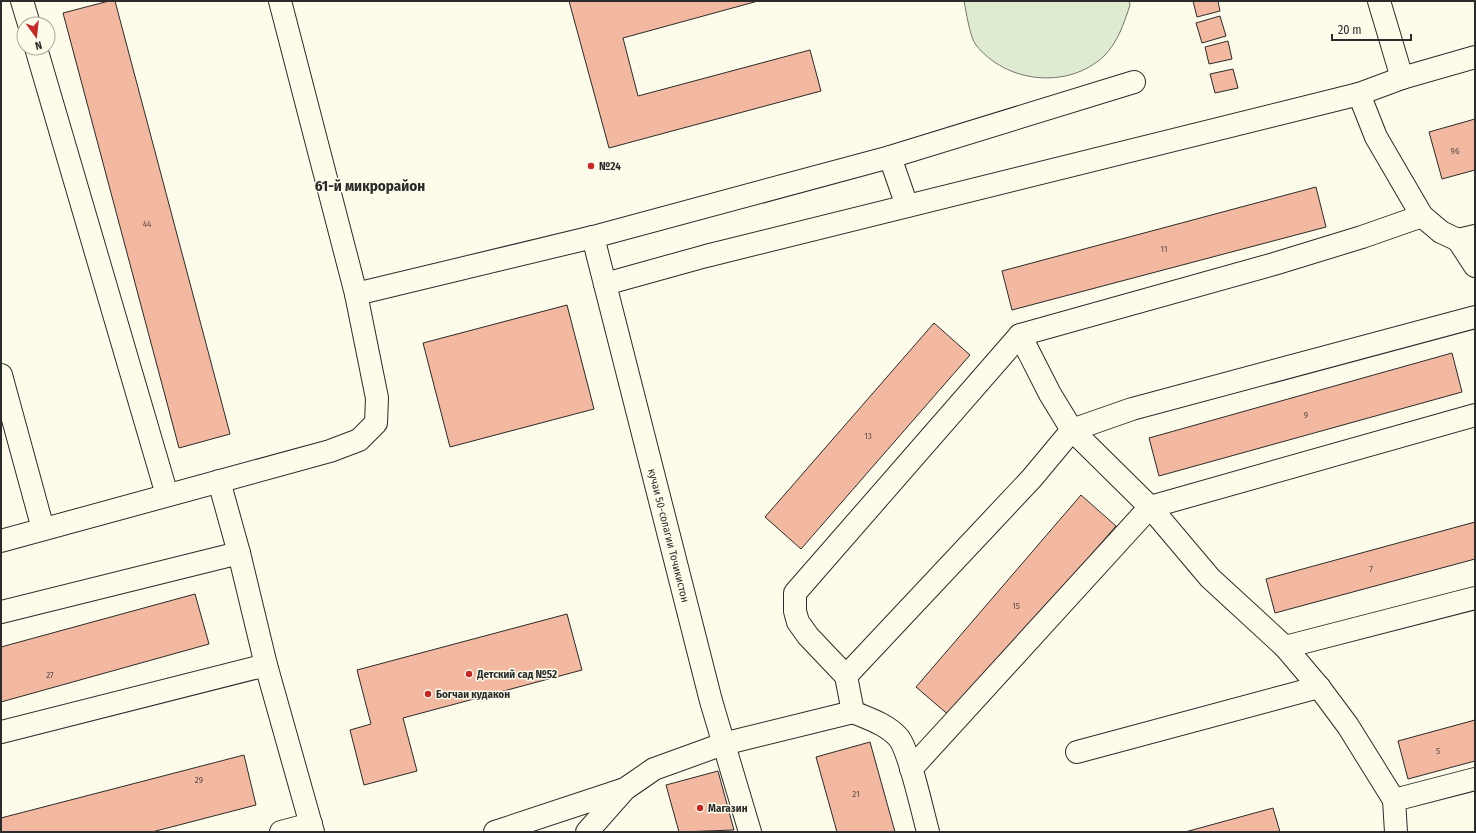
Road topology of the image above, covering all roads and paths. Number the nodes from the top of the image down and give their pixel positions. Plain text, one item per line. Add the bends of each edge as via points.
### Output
1 (22, 1) edge
2 (280, 1) edge
3 (1379, 1) edge
4 (27, 16) edge
5 (38, 56) edge
6 (1475, 57) edge
7 (1402, 78) junction
8 (1134, 82) dead end
9 (1359, 94) junction
10 (890, 157) junction
11 (907, 206) junction
12 (1422, 216) junction
13 (593, 238) junction
14 (1466, 238) edge
15 (1475, 266) edge
16 (605, 284) junction
17 (356, 294) junction
18 (1475, 317) edge
19 (1020, 334) junction
20 (1, 375) edge
21 (1475, 415) edge
22 (1072, 430) junction
23 (219, 481) junction
24 (167, 495) junction
25 (1150, 507) junction
26 (43, 529) junction
27 (1, 541) edge
28 (239, 553) junction
29 (1475, 598) edge
30 (1, 612) edge
31 (1285, 647) junction
32 (266, 665) junction
33 (846, 676) junction
34 (1319, 687) junction
35 (852, 712) junction
36 (1, 732) edge
37 (723, 744) junction
38 (1077, 752) dead end
39 (910, 769) junction
40 (1475, 780) edge
41 (625, 789) junction
42 (1394, 800) junction
43 (312, 828) edge
44 (281, 832) edge
45 (495, 832) edge
46 (587, 832) edge
47 (750, 832) edge
48 (928, 832) edge
49 (1396, 832) edge

1 - 4 street
2 - 17 street
3 - 7 street
5 - 24 street
6 - 7 street
7 - 9 street
8 - 10 street
9 - 11 street
9 - 12 street via 1376,137
10 - 11 street
10 - 13 street
11 - 16 street
12 - 14 street via 1441,232
12 - 19 street via 1274,264
13 - 16 street, кучаи 50-солагии Точикистон
13 - 17 street
14 - 15 street
16 - 37 street, кучаи 50-солагии Точикистон
17 - 23 street via 377,398 376,423 359,440 330,451
18 - 22 street via 1132,409
19 - 22 street via 1050,394
19 - 33 street via 795,593 794,611 798,622
20 - 26 street
21 - 25 street
22 - 25 street
22 - 33 street via 1032,478
23 - 24 street
23 - 28 street
24 - 26 street
25 - 31 street via 1210,578
25 - 39 street
26 - 27 street
28 - 30 street
28 - 32 street
29 - 31 street
31 - 34 street
32 - 36 street
32 - 43 street
33 - 35 street
34 - 38 street
34 - 42 street via 1348,726
35 - 37 street
35 - 39 street via 885,726 900,738
37 - 41 street via 654,769
37 - 47 street, кучаи 50-солагии Точикистон
39 - 48 street
40 - 42 street
41 - 45 street
41 - 46 street
42 - 49 street
43 - 44 street

